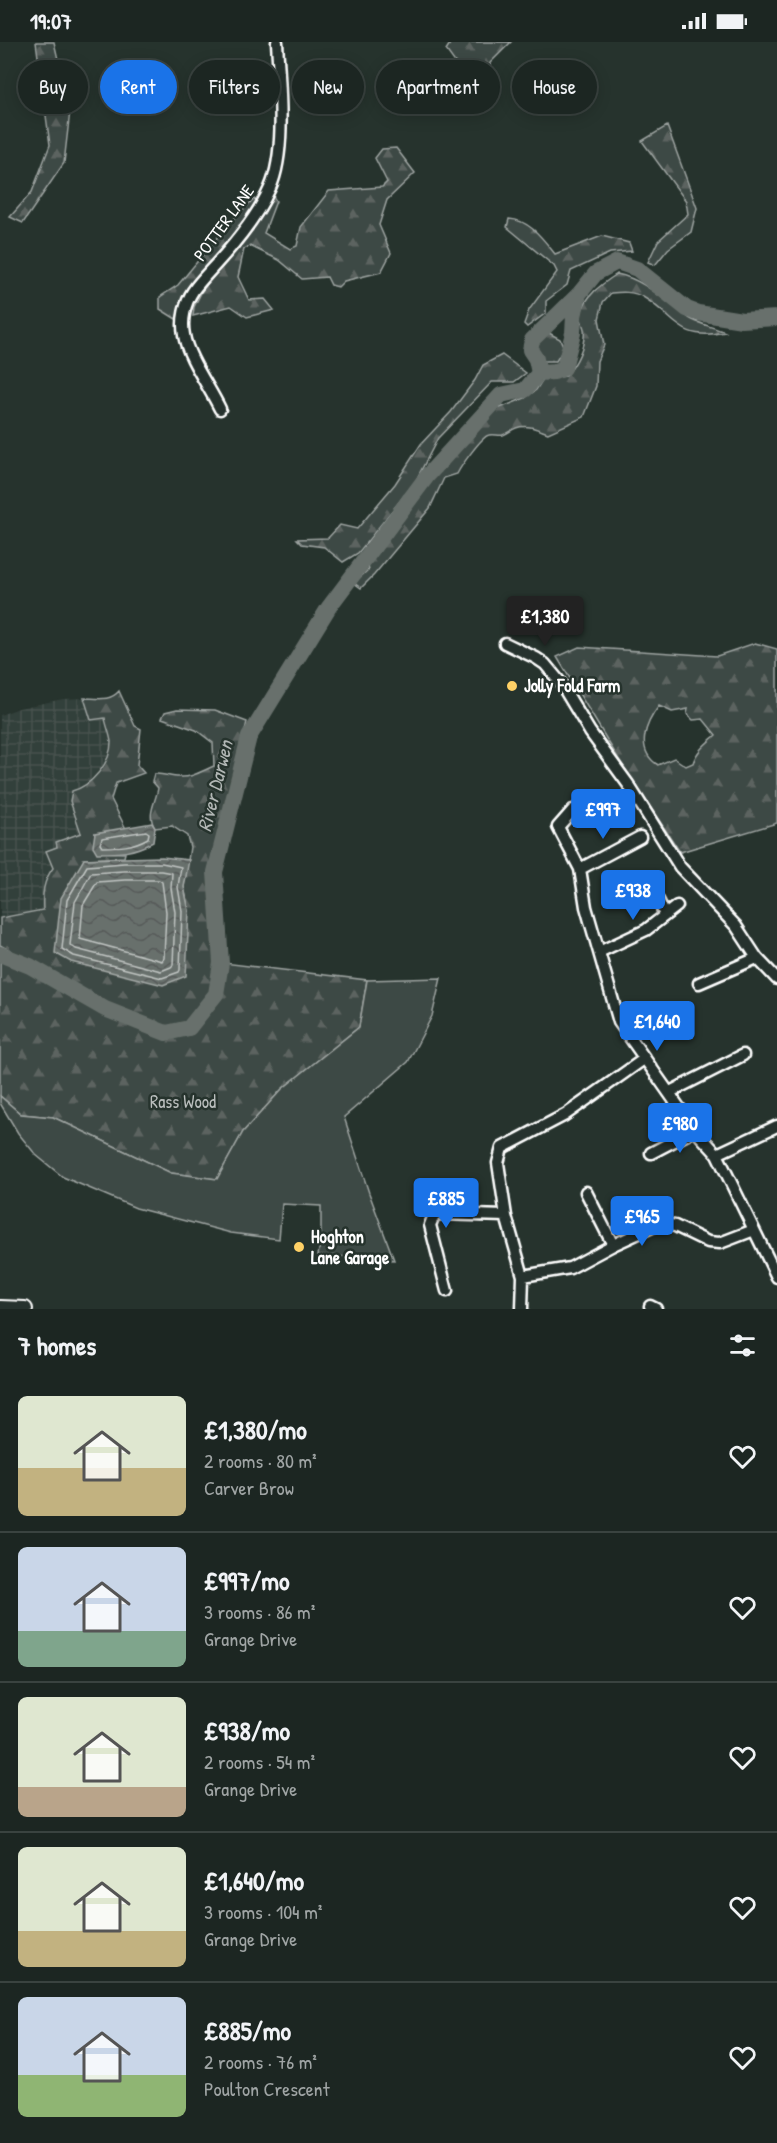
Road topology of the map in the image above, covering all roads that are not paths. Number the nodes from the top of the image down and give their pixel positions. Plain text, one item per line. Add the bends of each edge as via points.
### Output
1 (277, 42) edge
2 (220, 409) dead end
3 (505, 643) dead end
4 (585, 807) dead end
5 (640, 837) dead end
6 (580, 869) junction
7 (658, 900) dead end
8 (676, 906) dead end
9 (665, 915) junction
10 (599, 952) junction
11 (757, 958) junction
12 (777, 979) edge
13 (699, 983) dead end
14 (743, 1055) dead end
15 (644, 1059) junction
16 (669, 1092) junction
17 (777, 1126) edge
18 (696, 1130) junction
19 (651, 1153) dead end
20 (717, 1154) junction
21 (586, 1192) dead end
22 (506, 1216) junction
23 (754, 1230) junction
24 (613, 1245) junction
25 (524, 1276) junction
26 (777, 1277) edge
27 (447, 1291) dead end
28 (0, 1308) edge
29 (25, 1309) edge
30 (522, 1309) edge

1 - 2 street, POTTER LANE via 281,123 271,186 242,232 193,291 183,318 186,345
3 - 11 street via 545,664 560,682 680,867 736,926
4 - 6 street via 573,810 558,827
5 - 6 street
6 - 10 street
7 - 9 street
8 - 9 street
9 - 10 street via 646,930
10 - 15 street via 619,1022
11 - 12 street
11 - 13 street
14 - 16 street
15 - 16 street
15 - 22 street via 565,1115 502,1148 498,1163
16 - 18 street
17 - 20 street
18 - 19 street
18 - 20 street
20 - 23 street
21 - 24 street
22 - 25 street
22 - 27 street via 437,1214 433,1218 430,1225
23 - 24 street via 720,1243 661,1223
23 - 26 street
24 - 25 street via 570,1268
25 - 30 street
28 - 29 main road

